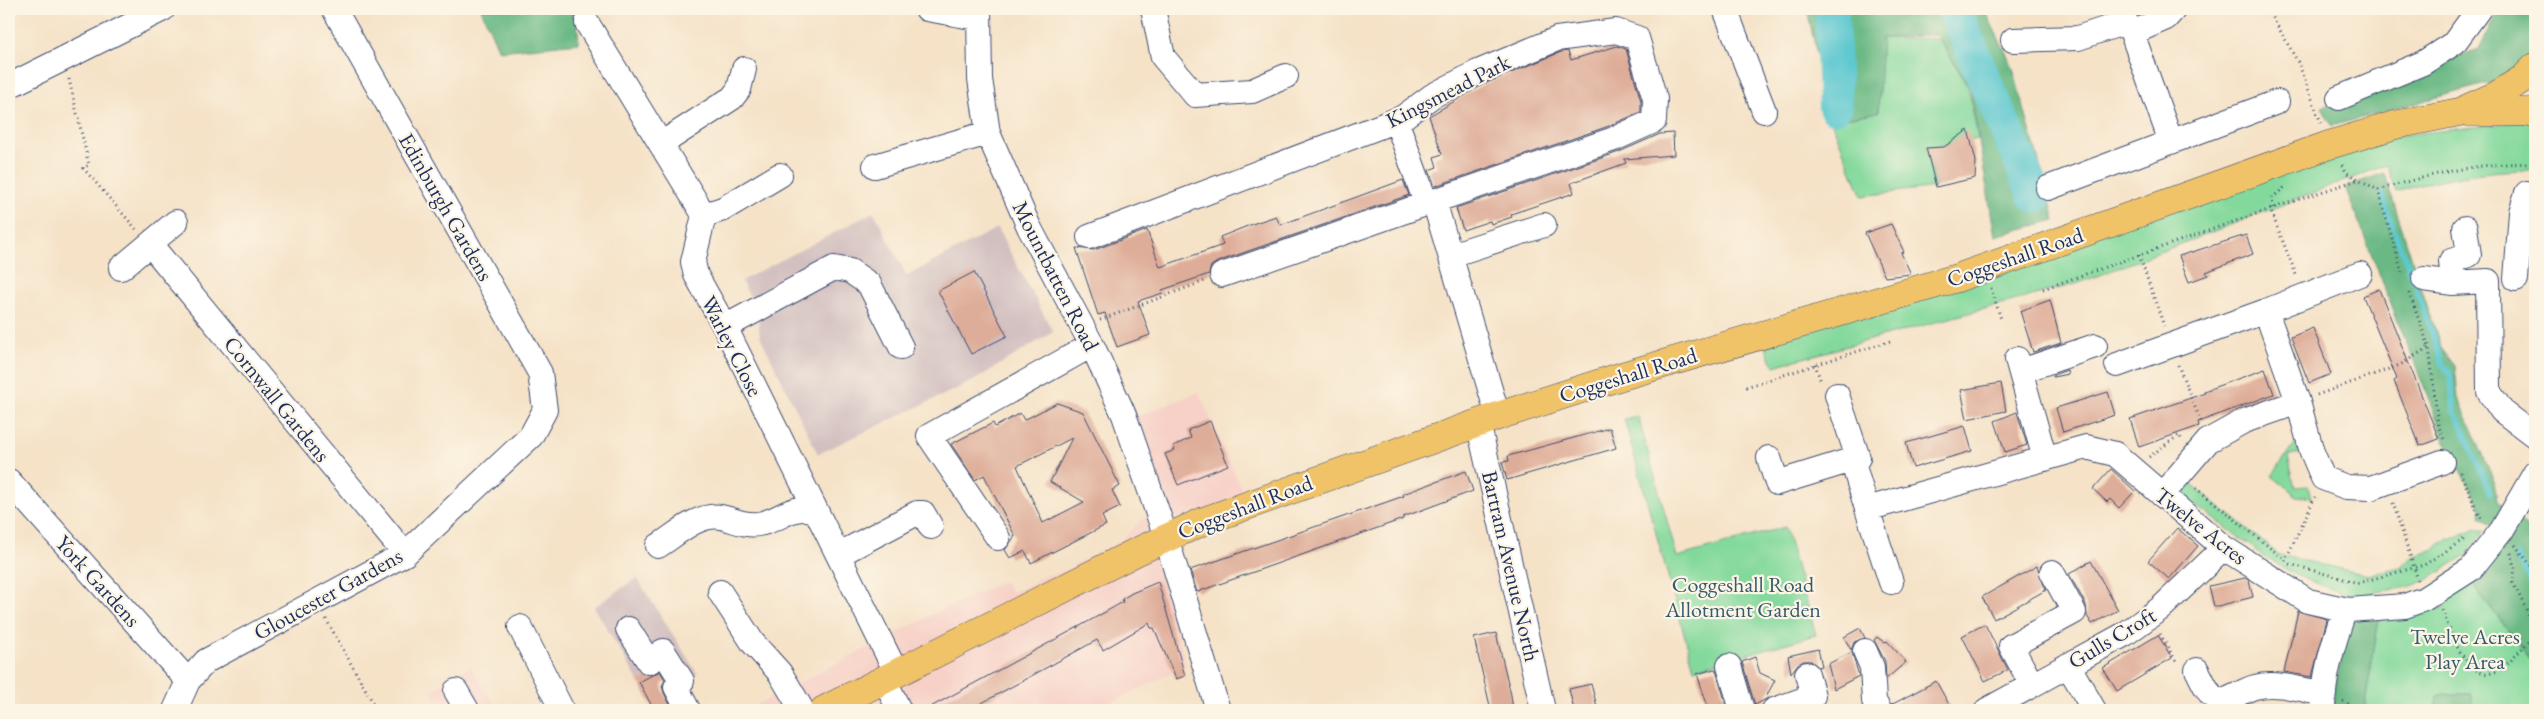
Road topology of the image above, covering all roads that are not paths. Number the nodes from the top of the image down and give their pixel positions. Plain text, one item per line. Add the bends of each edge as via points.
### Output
1 (163, 9) edge
2 (334, 9) edge
3 (928, 9) edge
4 (1153, 9) edge
5 (1725, 9) edge
6 (2174, 9) edge
7 (2479, 9) edge
8 (978, 14) edge
9 (2125, 21) edge
10 (587, 23) dead end
11 (2013, 40) dead end
12 (2535, 67) edge
13 (744, 69) dead end
14 (1286, 76) dead end
15 (9, 86) edge
16 (2339, 98) dead end
17 (2277, 102) dead end
18 (1764, 112) dead end
19 (2459, 112) junction
20 (2535, 112) edge
21 (1396, 120) junction
22 (988, 133) junction
23 (2170, 142) junction
24 (661, 144) junction
25 (875, 166) dead end
26 (780, 175) dead end
27 (2048, 188) dead end
28 (2527, 193) dead end
29 (1430, 202) junction
30 (704, 215) junction
31 (176, 222) dead end
32 (1544, 225) dead end
33 (2465, 228) dead end
34 (1089, 237) dead end
35 (150, 244) junction
36 (1451, 255) junction
37 (121, 268) dead end
38 (2360, 274) dead end
39 (1222, 275) road end
40 (2488, 281) junction
41 (2411, 282) road end
42 (2453, 283) junction
43 (2526, 283) edge
44 (2266, 311) junction
45 (724, 327) junction
46 (1087, 336) junction
47 (2095, 346) dead end
48 (901, 347) dead end
49 (2117, 365) dead end
50 (1838, 394) dead end
51 (2298, 402) junction
52 (545, 410) joint
53 (1488, 419) junction
54 (2535, 436) edge
55 (1769, 458) dead end
56 (2045, 459) junction
57 (1852, 460) junction
58 (2450, 460) road end
59 (2535, 473) edge
60 (9, 481) edge
61 (2162, 496) junction
62 (1867, 509) junction
63 (814, 510) junction
64 (931, 527) dead end
65 (1166, 537) junction
66 (998, 538) dead end
67 (658, 546) dead end
68 (2224, 548) junction
69 (405, 554) junction
70 (838, 555) junction
71 (2052, 572) dead end
72 (1891, 582) dead end
73 (720, 592) dead end
74 (2345, 609) junction
75 (520, 627) dead end
76 (628, 629) dead end
77 (1864, 651) dead end
78 (2068, 665) junction
79 (1729, 666) dead end
80 (2187, 667) road end
81 (1807, 674) dead end
82 (891, 677) junction
83 (188, 682) junction
84 (2032, 685) junction
85 (2323, 702) edge
86 (175, 710) edge
87 (562, 710) edge
88 (688, 710) edge
89 (802, 710) edge
90 (824, 710) edge
91 (899, 710) edge
92 (1218, 710) edge
93 (1543, 710) edge
94 (1742, 710) edge
95 (1774, 710) edge
96 (1878, 710) edge
97 (1987, 710) edge
98 (2094, 710) edge

1 - 15 street
2 - 52 street, Edinburgh Gardens via 540,374
3 - 8 street
4 - 14 street via 1163,57 1195,95 1252,91
5 - 18 street
6 - 9 street via 2166,18
7 - 16 street via 2454,43 2423,63
8 - 22 street, Mountbatten Road via 980,79
9 - 11 street via 2078,38
9 - 23 street
10 - 24 street
12 - 19 main road, Coggeshall Road via 2498,95
13 - 24 street via 739,89 732,98
17 - 23 street
19 - 20 main road, Coggeshall Road
19 - 53 main road, Coggeshall Road via 2396,124 2329,145 1918,290
21 - 29 street
21 - 29 street, Kingsmead Park via 1432,96 1478,72 1557,39 1616,31 1637,38 1655,99 1654,121 1614,139
21 - 34 street, Kingsmead Park
22 - 25 street
22 - 46 street, Mountbatten Road via 1029,227
23 - 27 street
24 - 30 street
26 - 30 street via 723,209
28 - 43 street via 2521,212
29 - 36 street
29 - 39 street
30 - 45 street, Warley Close via 693,262 696,275
31 - 35 street
32 - 36 street
33 - 42 street via 2469,255 2451,261
35 - 37 street
35 - 69 street, Cornwall Gardens
36 - 53 street
38 - 44 street
40 - 42 street
40 - 43 street
40 - 54 street via 2489,392 2502,411
41 - 42 street
44 - 49 street
44 - 51 street
45 - 48 street via 834,268 850,271 869,284
45 - 63 street, Warley Close
46 - 65 street, Mountbatten Road via 1124,415
46 - 66 street via 929,436
47 - 56 street via 2019,365
50 - 57 street via 1858,458
51 - 58 street via 2323,478 2346,487 2371,488
51 - 61 street via 2244,421 2202,448
52 - 69 street, Gloucester Gardens via 531,436
53 - 65 main road, Coggeshall Road
53 - 93 street, Bartram Avenue North
55 - 57 street via 1777,483
56 - 61 street, Twelve Acres via 2086,447 2115,454
56 - 62 street, Twelve Acres
57 - 62 street
59 - 74 street, Twelve Acres via 2507,535 2433,604
60 - 83 street, York Gardens
61 - 68 street, Twelve Acres
62 - 72 street
63 - 67 street via 794,509 761,524 744,525 720,517 698,520
63 - 70 street, Warley Close
64 - 70 street via 923,513 917,512
65 - 82 main road, Coggeshall Road
65 - 92 street, Mountbatten Road
68 - 74 street, Twelve Acres via 2282,568 2308,600
68 - 78 street, Gulls Croft via 2161,608 2125,634
69 - 83 street, Gloucester Gardens via 206,660
70 - 82 street, Warley Close
71 - 84 street via 2074,612 2011,646
73 - 89 street via 753,644 780,673
74 - 85 street via 2333,645
75 - 87 street
76 - 88 street via 649,662 663,651 682,682 676,687
77 - 96 street via 1872,667 1874,701
78 - 84 street, Gulls Croft
78 - 98 street
79 - 94 street
80 - 85 street via 2220,701 2257,686 2287,686
81 - 95 street via 1813,696
82 - 90 main road, Coggeshall Road
82 - 91 street, Warley Close
83 - 86 street, Gloucester Gardens
84 - 97 street, Gulls Croft

